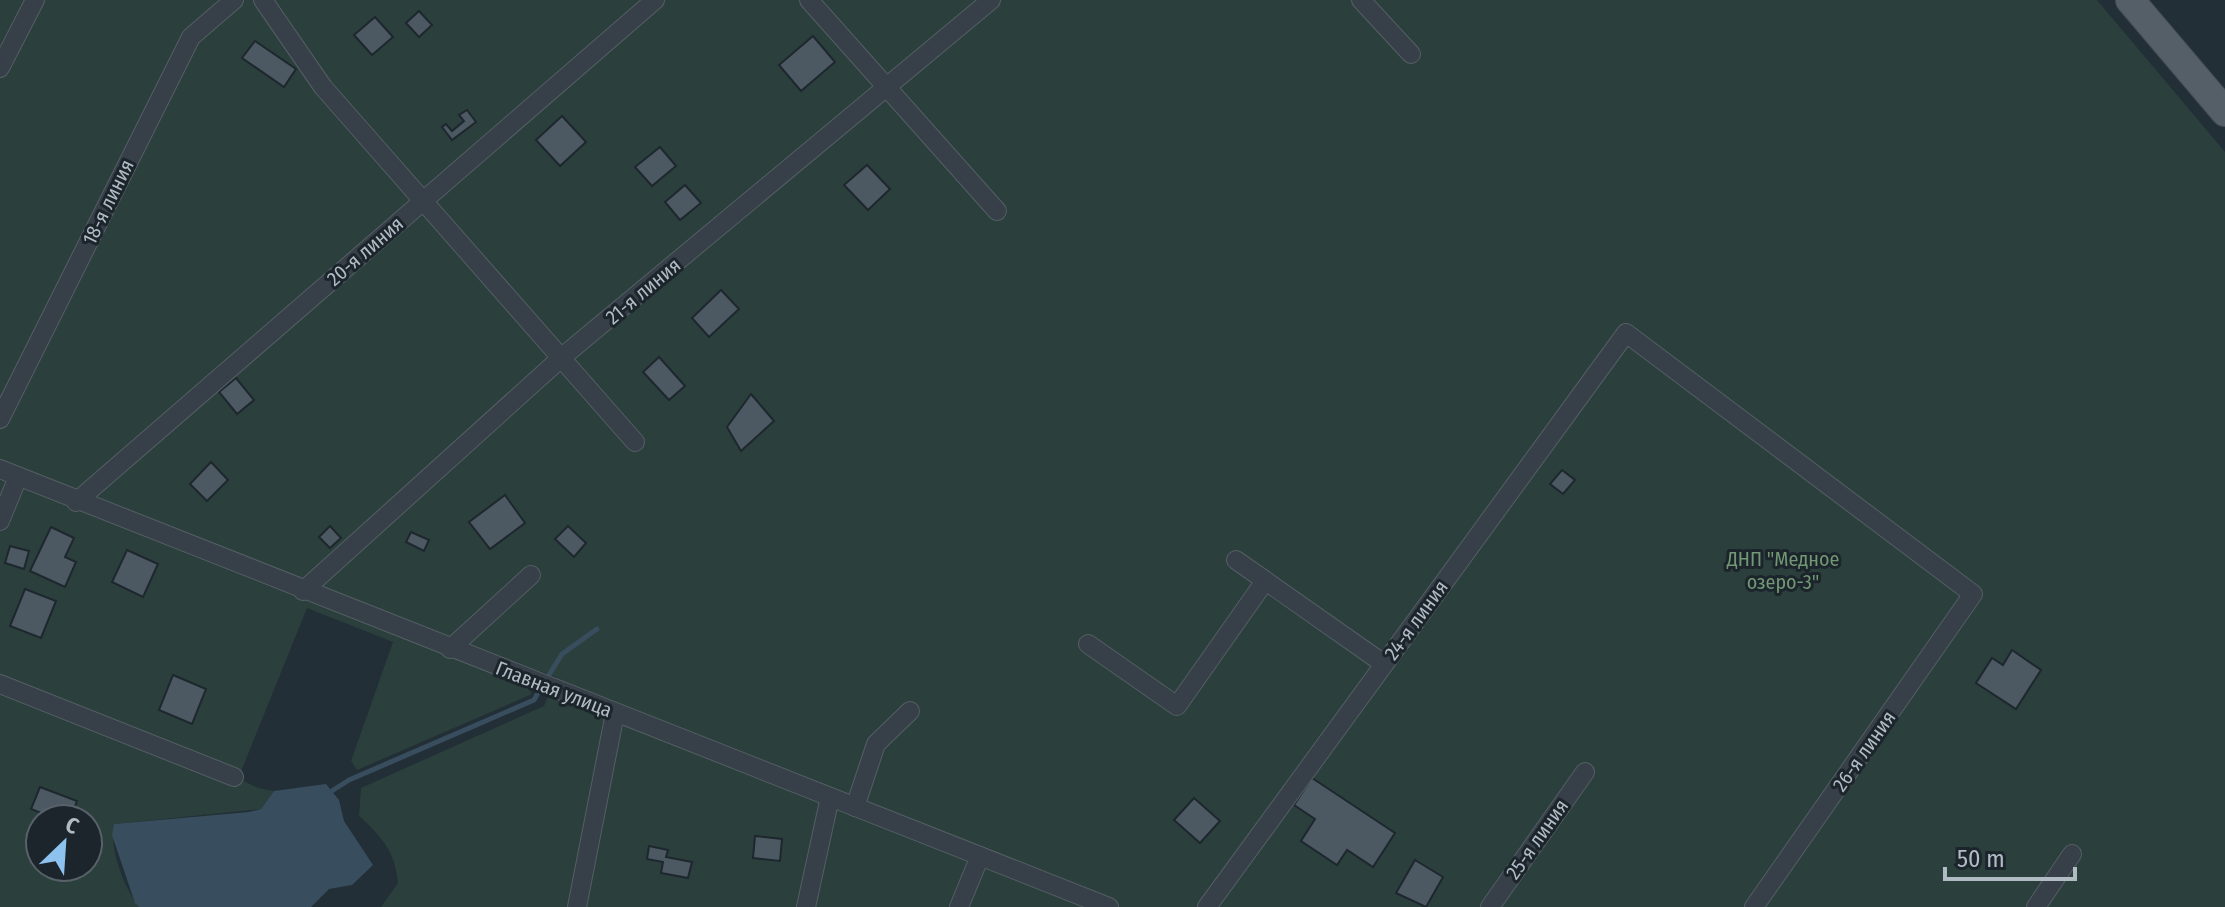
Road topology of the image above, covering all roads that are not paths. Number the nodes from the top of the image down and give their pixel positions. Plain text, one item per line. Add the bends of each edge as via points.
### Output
1 (35, 0) edge
2 (234, 0) edge
3 (263, 0) edge
4 (655, 0) edge
5 (809, 0) edge
6 (991, 0) edge
7 (1361, 0) edge
8 (2130, 0) edge
9 (1411, 54) dead end
10 (0, 68) edge
11 (890, 87) junction
12 (2225, 112) edge
13 (423, 201) junction
14 (997, 211) dead end
15 (1626, 333) joint
16 (561, 358) junction
17 (0, 419) edge
18 (635, 442) dead end
19 (0, 469) edge
20 (18, 477) junction
21 (76, 502) junction
22 (0, 521) edge
23 (1236, 560) dead end
24 (531, 575) dead end
25 (1265, 581) junction
26 (303, 591) junction
27 (1088, 644) dead end
28 (450, 649) junction
29 (1384, 664) junction
30 (0, 684) edge
31 (910, 711) dead end
32 (615, 713) junction
33 (1585, 772) dead end
34 (234, 777) dead end
35 (830, 797) junction
36 (855, 807) junction
37 (2072, 854) dead end
38 (980, 856) junction
39 (577, 907) edge
40 (806, 907) edge
41 (959, 907) edge
42 (1109, 907) edge
43 (1207, 907) edge
44 (1490, 907) edge
45 (1754, 907) edge
46 (2036, 907) edge

1 - 10 street
2 - 17 street, 18-я линия via 191,37
3 - 13 street via 323,87
4 - 13 street, 20-я линия
5 - 11 street
6 - 11 street, 21-я линия
7 - 9 street
8 - 12 main road
11 - 14 street
11 - 16 street, 21-я линия
13 - 16 street
13 - 21 street, 20-я линия
15 - 29 street, 24-я линия
15 - 45 street, 26-я линия via 1973,594
16 - 18 street
16 - 26 street, 21-я линия
19 - 20 street, Главная улица
20 - 21 street, Главная улица
20 - 22 street
21 - 26 street, Главная улица
23 - 25 street
24 - 28 street
25 - 27 street via 1177,706
25 - 29 street
26 - 28 street, Главная улица
28 - 32 street, Главная улица
29 - 43 street, 24-я линия
30 - 34 street
31 - 36 street via 876,744
32 - 35 street, Главная улица
32 - 39 street
33 - 44 street, 25-я линия
35 - 36 street, Главная улица
35 - 40 street
36 - 38 street, Главная улица
37 - 46 street
38 - 41 street
38 - 42 street, Главная улица

